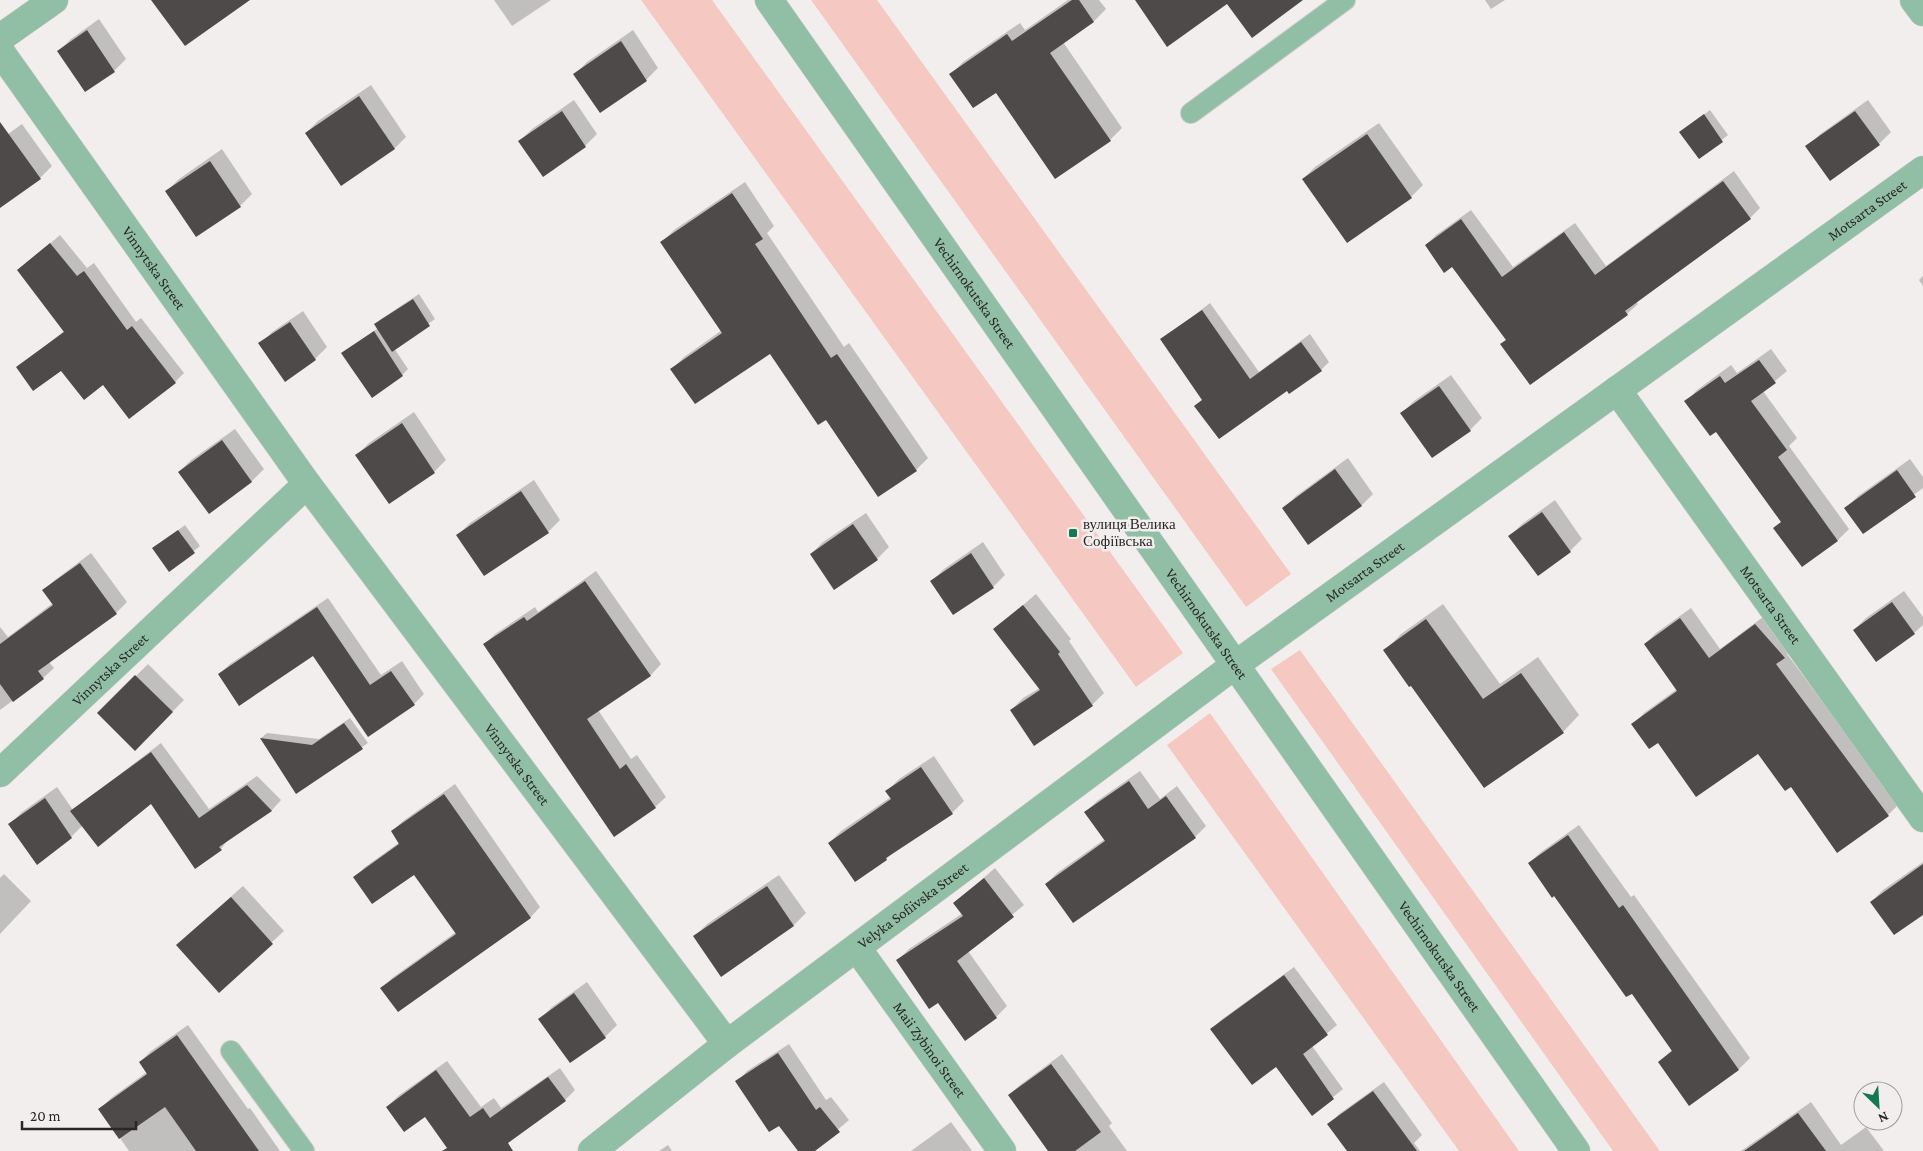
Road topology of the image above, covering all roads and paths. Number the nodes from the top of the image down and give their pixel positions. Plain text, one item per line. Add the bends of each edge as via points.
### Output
1 (54, 0) edge
2 (769, 0) edge
3 (1345, 0) edge
4 (1914, 0) edge
5 (1923, 12) edge
6 (0, 38) edge
7 (0, 51) edge
8 (1191, 113) dead end
9 (1923, 170) edge
10 (1618, 390) junction
11 (307, 484) junction
12 (1235, 665) junction
13 (0, 773) edge
14 (1923, 818) edge
15 (857, 948) junction
16 (727, 1044) junction
17 (231, 1051) dead end
18 (304, 1151) edge
19 (592, 1151) edge
20 (1002, 1151) edge
21 (1576, 1151) edge

1 - 6 street
2 - 12 street, Vechirnokutska Street
3 - 8 lane
4 - 5 street
7 - 11 street, Vinnytska Street
9 - 10 street, Motsarta Street
10 - 12 street, Motsarta Street
10 - 14 street, Motsarta Street
11 - 13 street, Vinnytska Street
11 - 16 street, Vinnytska Street
12 - 15 street, Velyka Sofiivska Street
12 - 21 street, Vechirnokutska Street
15 - 16 street, Velyka Sofiivska Street
15 - 20 street, Maii Zybinoi Street
16 - 19 street, Velyka Sofiivska Street
17 - 18 lane

